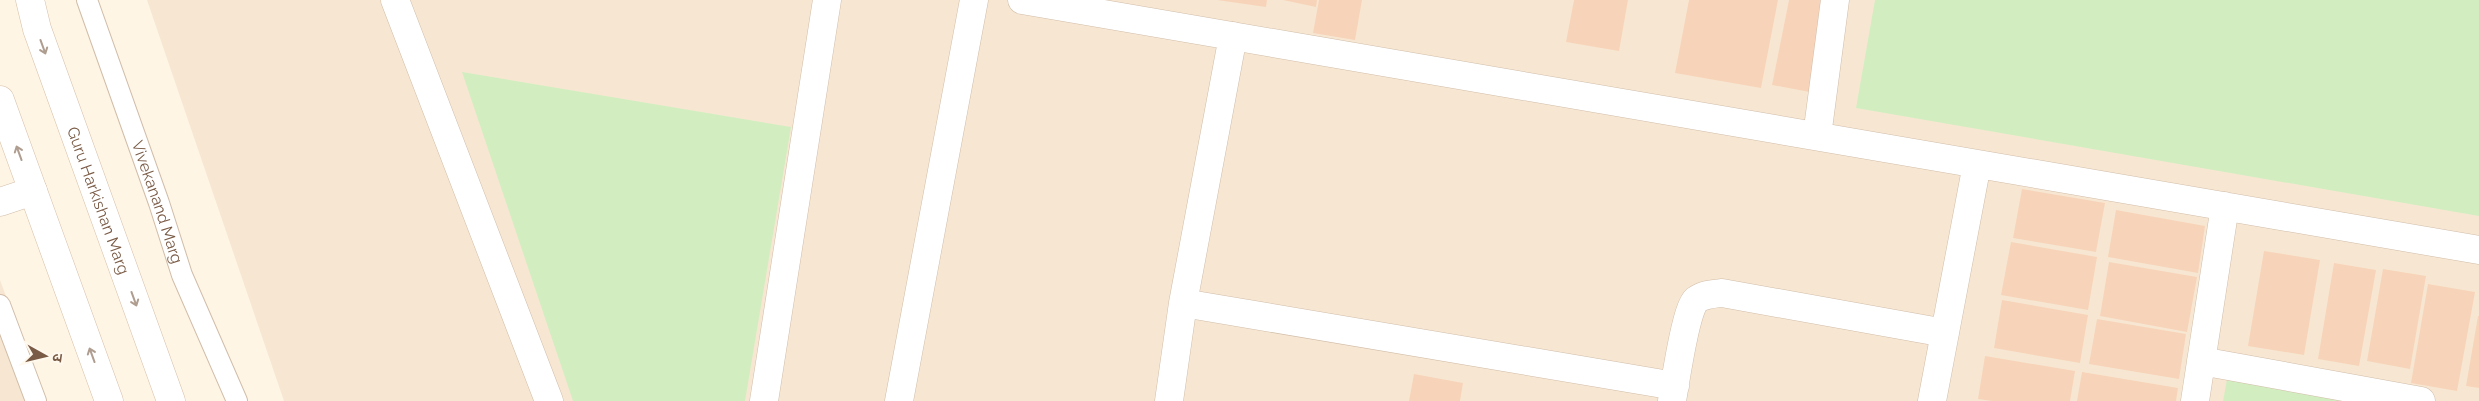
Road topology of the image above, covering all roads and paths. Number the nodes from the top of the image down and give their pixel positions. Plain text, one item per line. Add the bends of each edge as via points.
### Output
1 (30, 0) edge
2 (88, 0) edge
3 (395, 0) edge
4 (827, 0) edge
5 (974, 0) edge
6 (1022, 0) edge
7 (1835, 0) edge
8 (1233, 36) junction
9 (0, 100) edge
10 (1817, 136) junction
11 (1977, 164) junction
12 (33, 191) junction
13 (0, 202) edge
14 (2225, 206) junction
15 (2479, 250) edge
16 (1183, 304) junction
17 (0, 305) edge
18 (1945, 333) junction
19 (2201, 361) junction
20 (1674, 394) edge
21 (36, 401) edge
22 (109, 401) edge
23 (171, 401) edge
24 (237, 401) edge
25 (549, 401) edge
26 (764, 401) edge
27 (899, 401) edge
28 (1169, 401) edge
29 (1932, 401) edge
30 (2195, 401) edge
31 (2421, 401) edge

1 -> 23 street, Guru Harkishan Marg via 37,29
2 - 24 lane, Vivekanand Marg via 182,275
3 - 25 street
4 - 26 street
5 - 27 street
6 - 8 street
7 - 10 street
8 - 10 street
8 - 16 street
12 -> 9 street
10 - 11 street
11 - 14 street
11 - 18 street
12 - 13 street
22 -> 12 street
14 - 15 street
14 - 19 street
16 - 20 street
16 - 28 street
17 - 21 lane
18 - 20 street via 1722,293 1705,294 1694,301 1688,317
18 - 29 street
19 - 30 street
19 - 31 street

